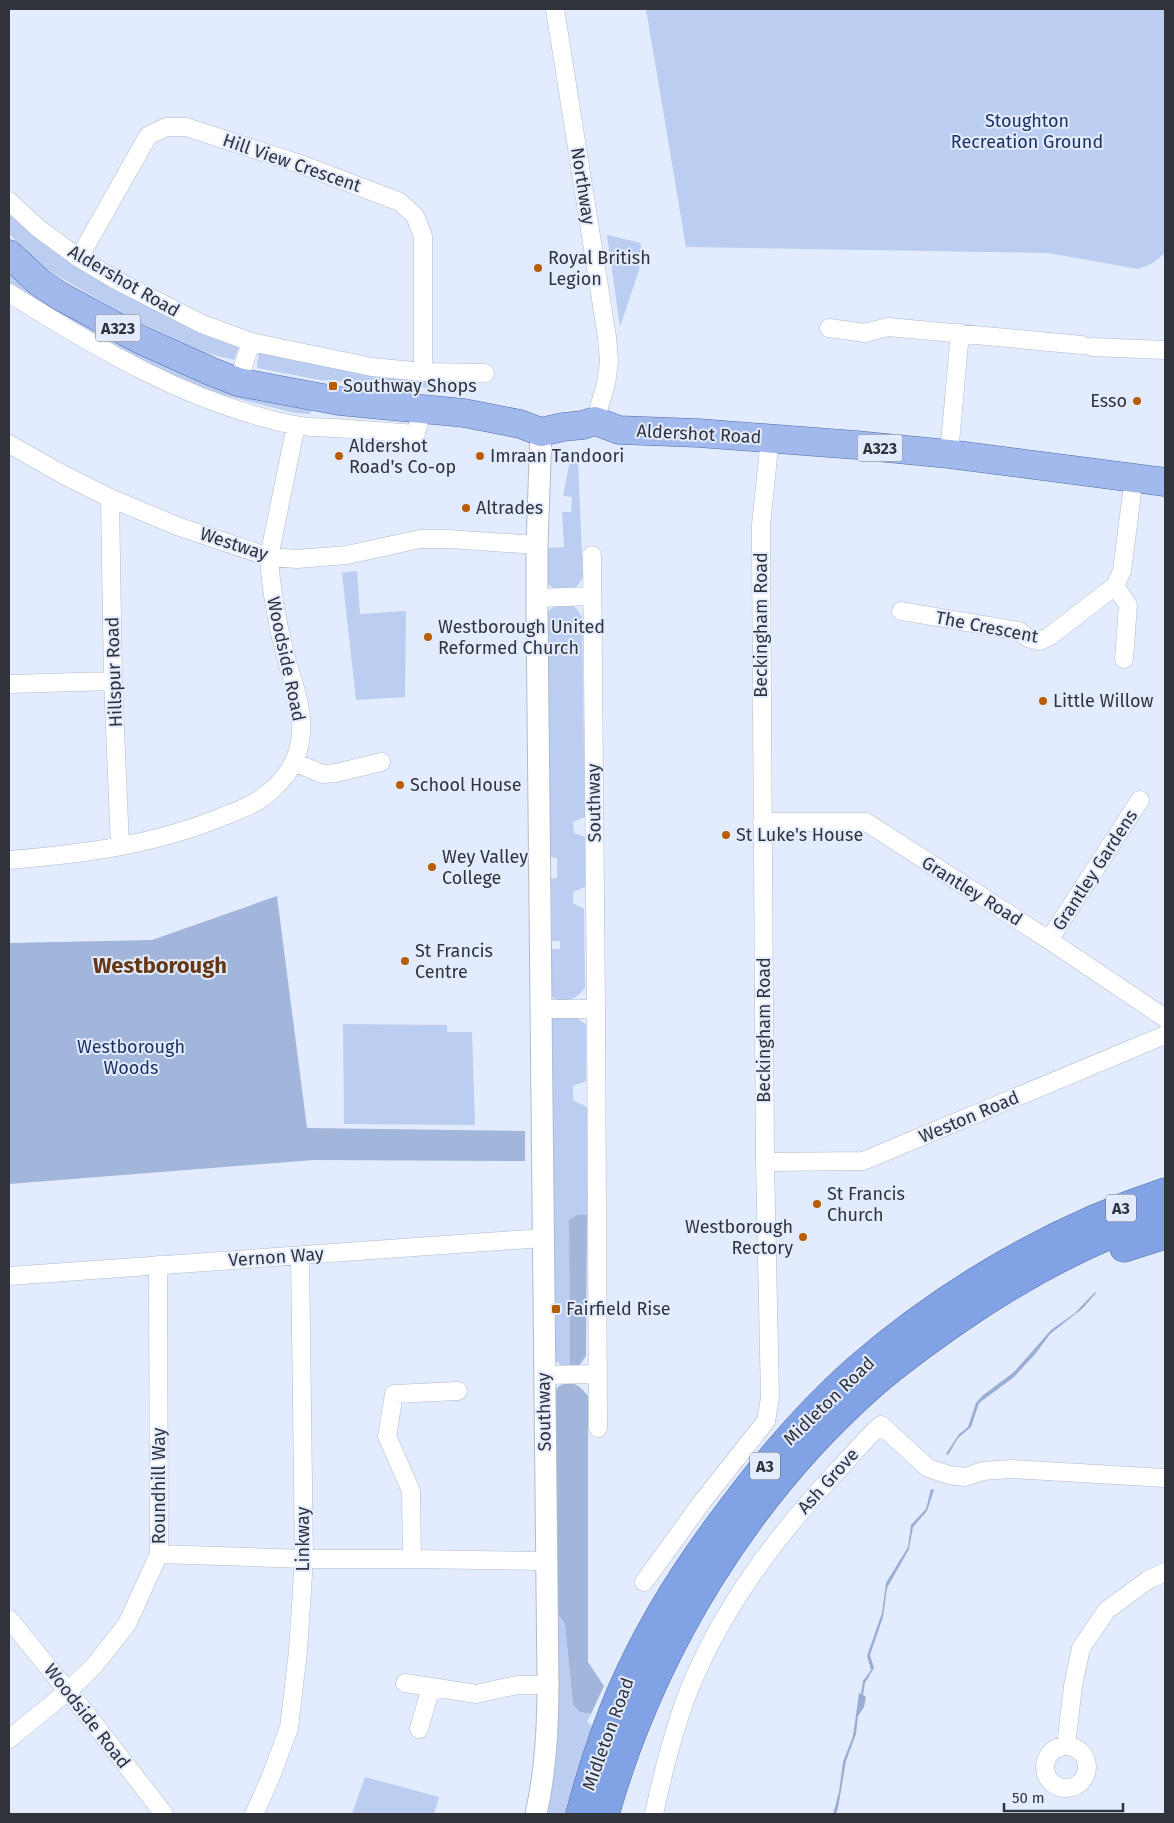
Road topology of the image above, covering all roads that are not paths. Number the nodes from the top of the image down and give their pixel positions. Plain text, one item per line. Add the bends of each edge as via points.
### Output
1 (555, 9) edge
2 (9, 200) edge
3 (9, 254) edge
4 (79, 258) junction
5 (9, 293) edge
6 (829, 328) dead end
7 (960, 333) junction
8 (251, 342) junction
9 (1165, 350) edge
10 (423, 372) junction
11 (485, 373) dead end
12 (238, 382) junction
13 (422, 409) junction
14 (595, 421) junction
15 (296, 426) junction
16 (542, 432) junction
17 (770, 438) junction
18 (9, 444) edge
19 (949, 454) junction
20 (1134, 477) junction
21 (1165, 482) edge
22 (110, 498) junction
23 (537, 545) junction
24 (592, 555) dead end
25 (270, 557) junction
26 (1115, 586) junction
27 (592, 596) junction
28 (537, 598) junction
29 (901, 611) dead end
30 (1124, 660) dead end
31 (113, 681) junction
32 (9, 684) edge
33 (294, 762) junction
34 (381, 762) dead end
35 (1140, 800) dead end
36 (762, 822) junction
37 (120, 846) junction
38 (9, 860) edge
39 (1049, 940) junction
40 (542, 1009) junction
41 (596, 1009) junction
42 (1165, 1018) edge
43 (1165, 1035) edge
44 (765, 1162) junction
45 (1165, 1178) edge
46 (1165, 1192) edge
47 (1165, 1214) edge
48 (1077, 1226) junction
49 (1165, 1235) edge
50 (543, 1238) junction
51 (300, 1256) junction
52 (158, 1265) junction
53 (9, 1276) edge
54 (930, 1339) junction
55 (597, 1374) junction
56 (544, 1375) junction
57 (458, 1391) dead end
58 (598, 1428) dead end
59 (1165, 1478) edge
60 (159, 1554) junction
61 (412, 1559) junction
62 (304, 1560) junction
63 (546, 1561) junction
64 (1165, 1572) edge
65 (644, 1582) dead end
66 (9, 1619) edge
67 (405, 1683) dead end
68 (548, 1685) junction
69 (431, 1687) junction
70 (68, 1691) junction
71 (419, 1729) dead end
72 (9, 1739) edge
73 (1066, 1746) dead end
74 (164, 1814) edge
75 (254, 1814) edge
76 (536, 1814) edge
77 (580, 1814) edge
78 (604, 1814) edge
79 (654, 1814) edge

1 - 14 street, Northway via 607,336 609,362 606,384
2 - 4 street, Aldershot Road via 38,228
3 - 12 main road, A323 via 39,282 113,325 188,362
4 - 8 street, Aldershot Road via 202,324
4 - 10 street, Hill View Crescent via 148,136 166,127 186,127 300,164 400,202 415,216 423,236
5 - 15 street via 137,368 200,397
6 - 7 street via 865,333 888,327
7 - 9 street
7 - 19 street
8 - 10 street, Aldershot Road via 372,367
8 - 12 street
10 - 11 street, Aldershot Road
12 - 13 main road, A323 via 339,401
13 - 15 street via 416,434
13 - 16 main road, A323 via 464,413 520,424
14 - 16 main road
14 - 17 main road, Aldershot Road / A323 via 619,430
15 - 25 street, Woodside Road
16 - 23 street, Southway
17 - 19 main road, Aldershot Road / A323
17 - 36 street, Beckingham Road via 761,525
18 - 22 street, Westway
19 - 20 main road, Aldershot Road / A323
20 - 21 main road, Aldershot Road / A323
20 - 26 street via 1122,571
22 - 25 street, Westway via 177,526
22 - 31 street, Hillspur Road
23 - 25 street, Westway via 420,538 347,555 296,559
23 - 28 street, Southway
24 - 27 street, Southway
25 - 33 street, Woodside Road via 275,608 301,712 299,748
26 - 29 street, The Crescent via 1040,641 1019,631
26 - 30 street via 1128,604
27 - 28 street
27 - 41 street, Southway
28 - 40 street, Southway
31 - 32 street
31 - 37 street, Hillspur Road
33 - 34 street via 322,774
33 - 37 street, Woodside Road via 276,786 242,809 187,830
35 - 39 street, Grantley Gardens
36 - 39 street, Grantley Road via 866,822
36 - 44 street, Beckingham Road
37 - 38 street, Woodside Road
39 - 42 street, Grantley Road
40 - 41 street
40 - 50 street, Southway
41 - 55 street, Southway
43 - 44 street, Weston Road via 863,1161
44 - 65 street, Beckingham Road via 770,1398 766,1421
45 - 48 highway
46 - 48 highway, Midleton Road / A3
47 - 54 highway, Midleton Road / A3 via 1051,1263 985,1301
48 - 77 highway, Midleton Road / A3 via 999,1268 907,1330 857,1369 763,1469 698,1555 643,1647 609,1721
49 - 54 highway via 1094,1259
50 - 51 street, Vernon Way
50 - 56 street, Southway
51 - 52 street, Vernon Way
51 - 62 street, Linkway
52 - 53 street, Vernon Way
52 - 60 street, Roundhill Way
54 - 78 highway, Midleton Road / A3 via 872,1385 829,1427 770,1493 727,1551 683,1622 652,1684 632,1729
55 - 56 street
55 - 58 street, Southway
56 - 63 street, Southway
57 - 61 street via 394,1394 387,1436 411,1490
59 - 79 street, Ash Grove via 1011,1469 983,1470 965,1477 949,1475 928,1468 881,1424 770,1548 729,1610 690,1690 668,1754
60 - 62 street
60 - 70 street, Roundhill Way via 127,1624 94,1666
61 - 62 street
61 - 63 street
62 - 75 street, Linkway via 289,1728
63 - 68 street, Southway
64 - 73 street via 1148,1580 1107,1610 1081,1648
66 - 70 street, Woodside Road
67 - 69 street
68 - 69 street via 516,1685 476,1694
68 - 76 street, Southway via 547,1749
69 - 71 street
70 - 72 street, Roundhill Way
70 - 74 street, Woodside Road

